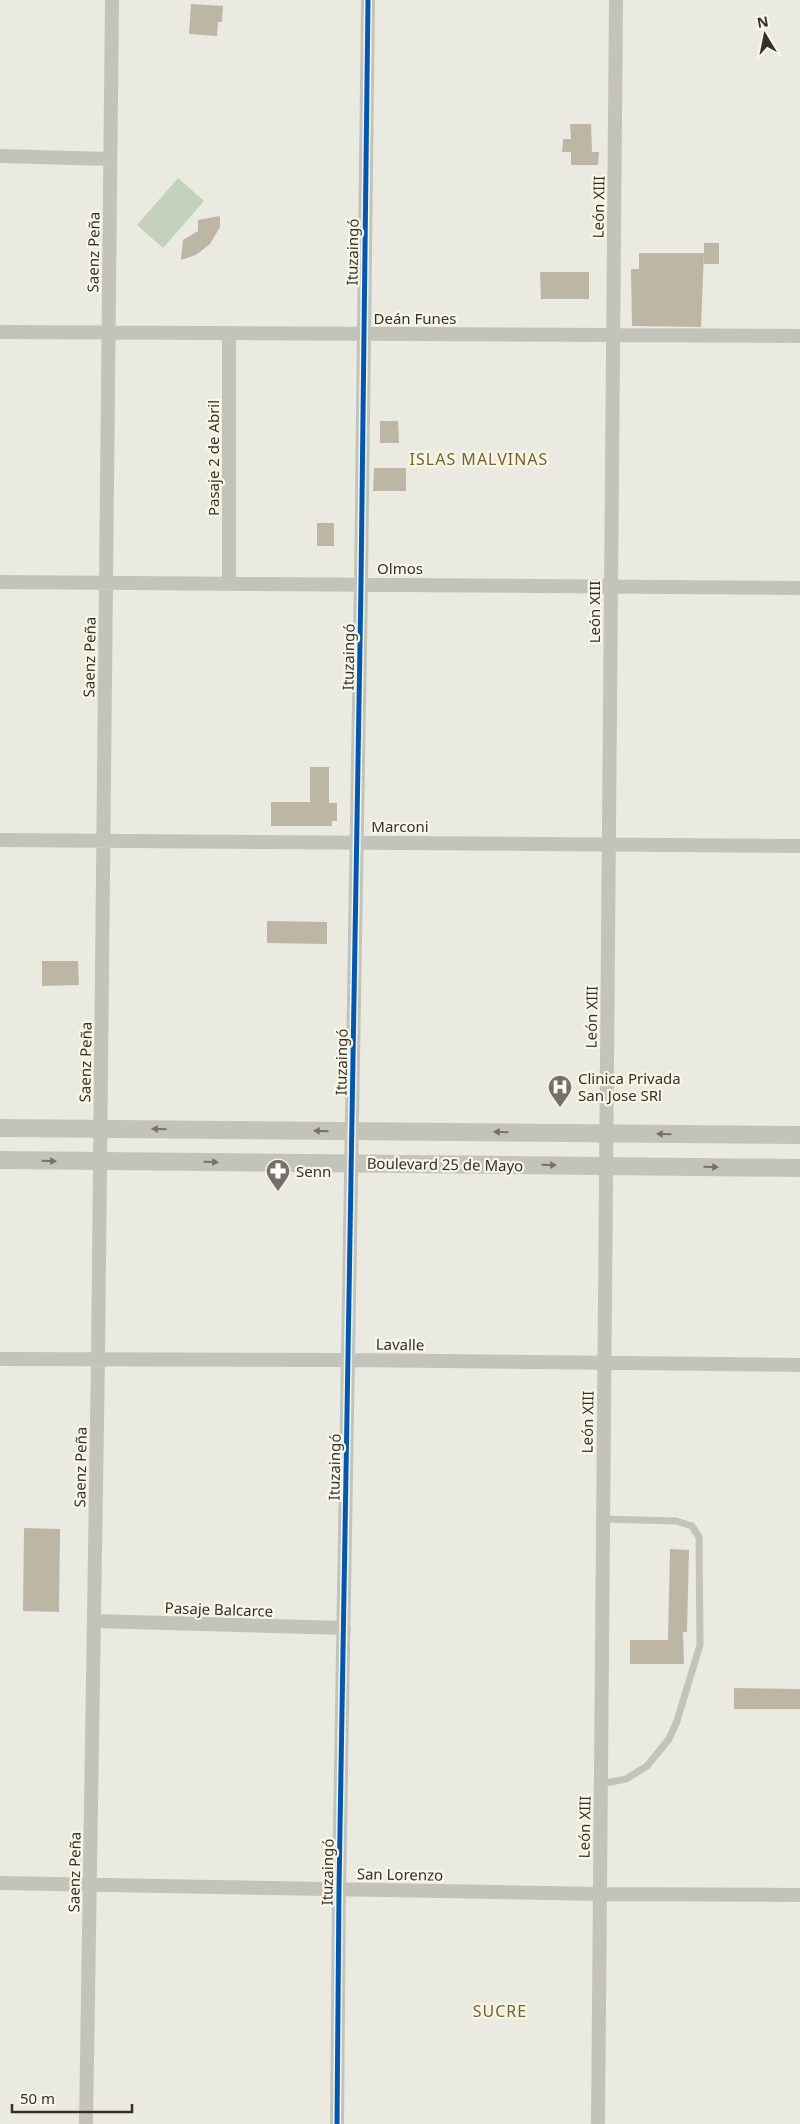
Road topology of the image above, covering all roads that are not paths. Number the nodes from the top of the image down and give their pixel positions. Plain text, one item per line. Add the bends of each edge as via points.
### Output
1 (112, 0) edge
2 (368, 0) edge
3 (616, 0) edge
4 (0, 156) edge
5 (110, 159) junction
6 (0, 332) edge
7 (108, 332) junction
8 (229, 333) junction
9 (364, 334) junction
10 (613, 335) junction
11 (800, 336) edge
12 (0, 582) edge
13 (106, 583) junction
14 (229, 584) junction
15 (361, 584) junction
16 (611, 586) junction
17 (800, 588) edge
18 (0, 840) edge
19 (103, 840) junction
20 (357, 842) junction
21 (609, 844) junction
22 (800, 846) edge
23 (0, 1128) edge
24 (100, 1129) junction
25 (352, 1131) junction
26 (606, 1133) junction
27 (800, 1135) edge
28 (0, 1160) edge
29 (100, 1161) junction
30 (351, 1163) junction
31 (606, 1166) junction
32 (800, 1168) edge
33 (0, 1359) edge
34 (98, 1360) junction
35 (348, 1360) junction
36 (604, 1363) junction
37 (800, 1365) edge
38 (603, 1519) junction
39 (94, 1621) junction
40 (344, 1628) junction
41 (600, 1784) junction
42 (0, 1883) edge
43 (90, 1884) junction
44 (339, 1889) junction
45 (600, 1894) junction
46 (800, 1895) edge
47 (86, 2124) edge
48 (337, 2124) edge
49 (598, 2124) edge

1 - 5 street, Saenz Peña
2 - 9 street, Ituzaingó
3 - 10 street, León XIII
4 - 5 street
5 - 7 street, Saenz Peña
6 - 7 street, Deán Funes
7 - 8 street, Deán Funes
7 - 13 street, Saenz Peña
8 - 9 street, Deán Funes
8 - 14 street, Pasaje 2 de Abril
9 - 10 street, Deán Funes
9 - 15 street, Ituzaingó
10 - 11 street, Deán Funes
10 - 16 street, León XIII
12 - 13 street, Olmos
13 - 14 street, Olmos
13 - 19 street, Saenz Peña
14 - 15 street, Olmos
15 - 16 street, Olmos
15 - 20 street, Ituzaingó
16 - 17 street, Olmos
16 - 21 street, León XIII
18 - 19 street, Marconi
19 - 20 street, Marconi
19 - 24 street, Saenz Peña
20 - 21 street, Marconi
20 - 25 street, Ituzaingó
21 - 22 street, Marconi
21 - 26 street, León XIII
23 - 24 street
25 -> 24 street
24 - 29 street, Saenz Peña
26 -> 25 street
25 - 30 street, Ituzaingó
27 -> 26 street
26 - 31 street, León XIII
28 -> 29 street, Boulevard 25 de Mayo
29 -> 30 street, Boulevard 25 de Mayo
29 - 34 street, Saenz Peña
30 -> 31 street, Boulevard 25 de Mayo
30 - 35 street, Ituzaingó
31 -> 32 street, Boulevard 25 de Mayo
31 - 36 street, León XIII
33 - 34 street, Lavalle
34 - 35 street, Lavalle
34 - 39 street, Saenz Peña
35 - 36 street, Lavalle
35 - 40 street, Ituzaingó
36 - 37 street, Lavalle
36 - 38 street, León XIII
38 - 41 street, León XIII
38 - 41 lane via 676,1521 692,1526 699,1537 700,1646 677,1721 668,1738 647,1766 626,1779
39 - 40 street, Pasaje Balcarce
39 - 43 street, Saenz Peña
40 - 44 street, Ituzaingó
41 - 45 street, León XIII
42 - 43 street, San Lorenzo
43 - 44 street, San Lorenzo
43 - 47 street, Saenz Peña
44 - 45 street, San Lorenzo
44 - 48 street, Ituzaingó
45 - 46 street, San Lorenzo
45 - 49 street, León XIII

